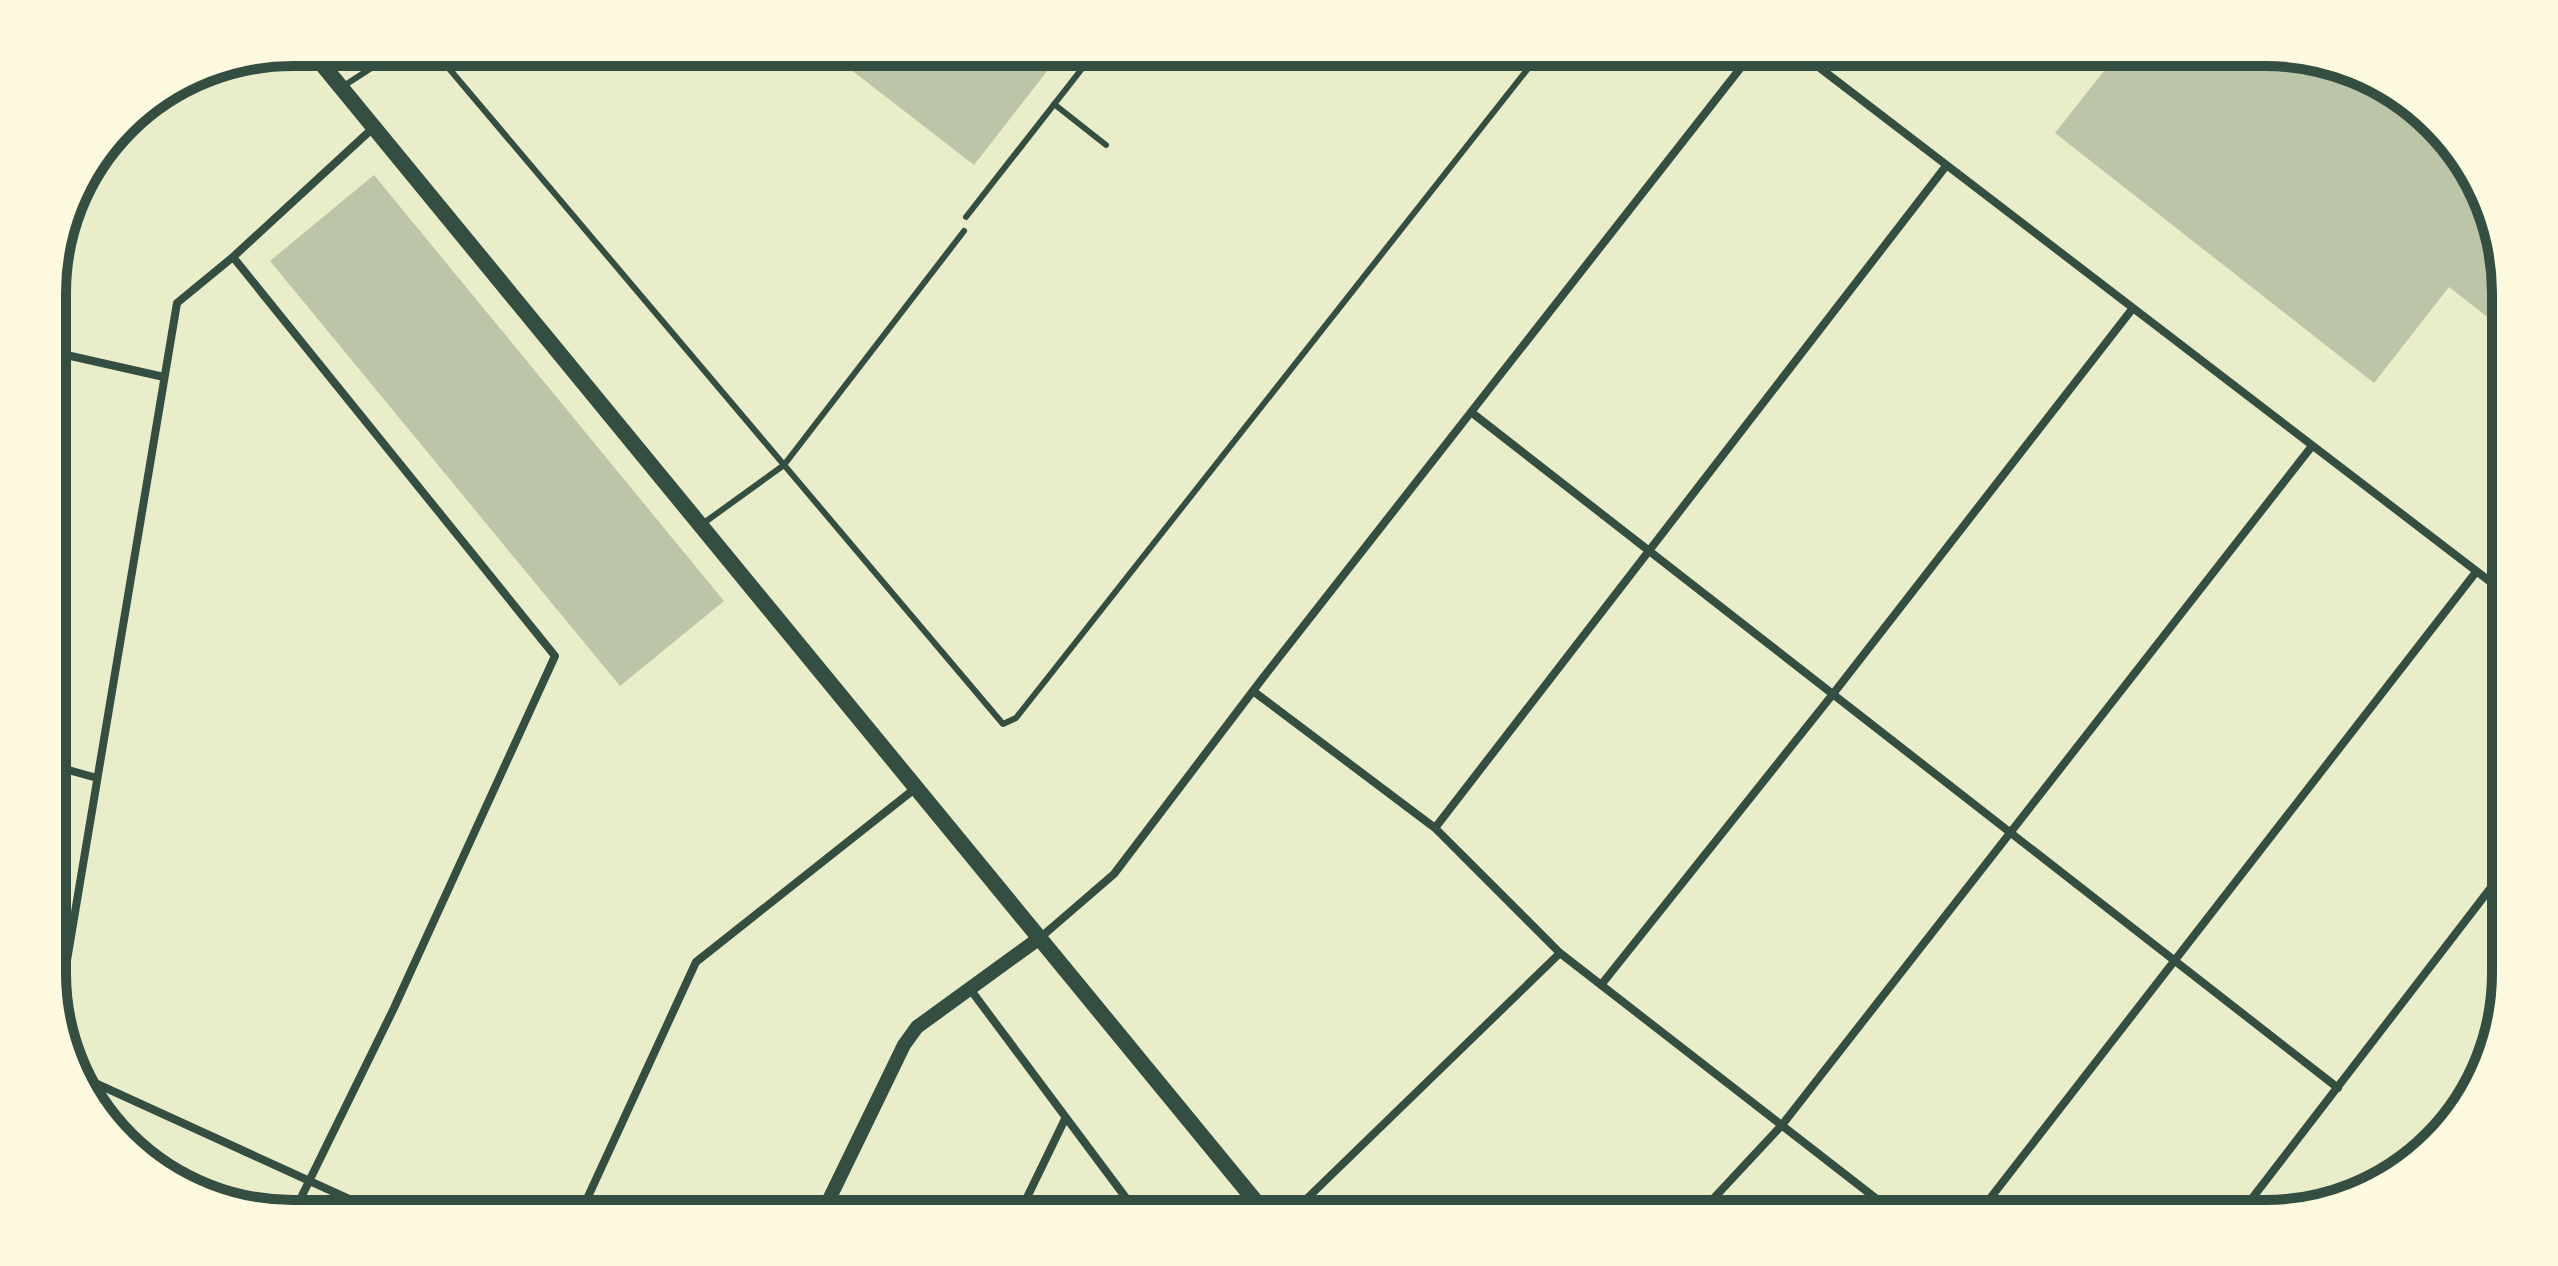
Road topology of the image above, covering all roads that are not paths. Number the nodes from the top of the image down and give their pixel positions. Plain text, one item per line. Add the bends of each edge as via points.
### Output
1 (324, 66) edge
2 (374, 66) edge
3 (447, 66) edge
4 (1084, 66) edge
5 (1530, 66) edge
6 (1742, 66) edge
7 (1817, 66) edge
8 (342, 87) junction
9 (1054, 104) junction
10 (374, 127) junction
11 (1106, 145) dead end
12 (1946, 166) junction
13 (966, 217) dead end
14 (964, 231) dead end
15 (233, 257) junction
16 (2133, 308) junction
17 (66, 355) edge
18 (164, 377) junction
19 (1471, 412) junction
20 (2312, 446) junction
21 (784, 465) junction
22 (701, 525) junction
23 (1650, 551) junction
24 (2476, 572) junction
25 (2492, 584) edge
26 (1253, 691) junction
27 (1833, 694) junction
28 (66, 769) edge
29 (97, 778) junction
30 (917, 787) junction
31 (1435, 828) junction
32 (2010, 833) junction
33 (2492, 886) edge
34 (1041, 937) junction
35 (1560, 953) junction
36 (2174, 960) junction
37 (66, 966) edge
38 (1601, 985) junction
39 (970, 989) junction
40 (94, 1082) edge
41 (2338, 1088) junction
42 (1065, 1119) junction
43 (1782, 1125) junction
44 (309, 1180) junction
45 (300, 1200) edge
46 (352, 1200) edge
47 (586, 1200) edge
48 (829, 1200) edge
49 (1026, 1200) edge
50 (1127, 1200) edge
51 (1255, 1200) edge
52 (1305, 1200) edge
53 (1712, 1200) edge
54 (1878, 1200) edge
55 (1989, 1200) edge
56 (2251, 1200) edge

1 - 8 main road
2 - 8 lane
3 - 21 lane
4 - 9 lane
5 - 21 lane via 1016,718 1003,724
6 - 19 street
7 - 12 street
8 - 10 main road
9 - 11 lane
9 - 13 lane
10 - 15 street
10 - 22 main road
12 - 16 street
12 - 23 street
14 - 21 lane
15 - 18 street via 177,303
15 - 44 street via 555,656
16 - 20 street
16 - 27 street
17 - 18 street
18 - 29 street
19 - 23 street
19 - 26 street
20 - 24 street
20 - 32 street
21 - 22 lane
22 - 30 main road
23 - 27 street
23 - 31 street
24 - 25 street
24 - 36 street
26 - 31 street
26 - 34 street via 1114,874
27 - 32 street
27 - 38 street
28 - 29 street
29 - 37 street
30 - 34 main road
30 - 47 street via 696,962
31 - 35 street
32 - 36 street
32 - 43 street
33 - 41 street
34 - 39 street
34 - 51 main road
35 - 38 street
35 - 52 street
36 - 41 street
36 - 55 street
38 - 43 street
39 - 42 street
39 - 48 street via 917,1027 904,1045
40 - 44 street
41 - 56 street
42 - 49 street
42 - 50 street
43 - 53 street
43 - 54 street
44 - 45 street
44 - 46 street

